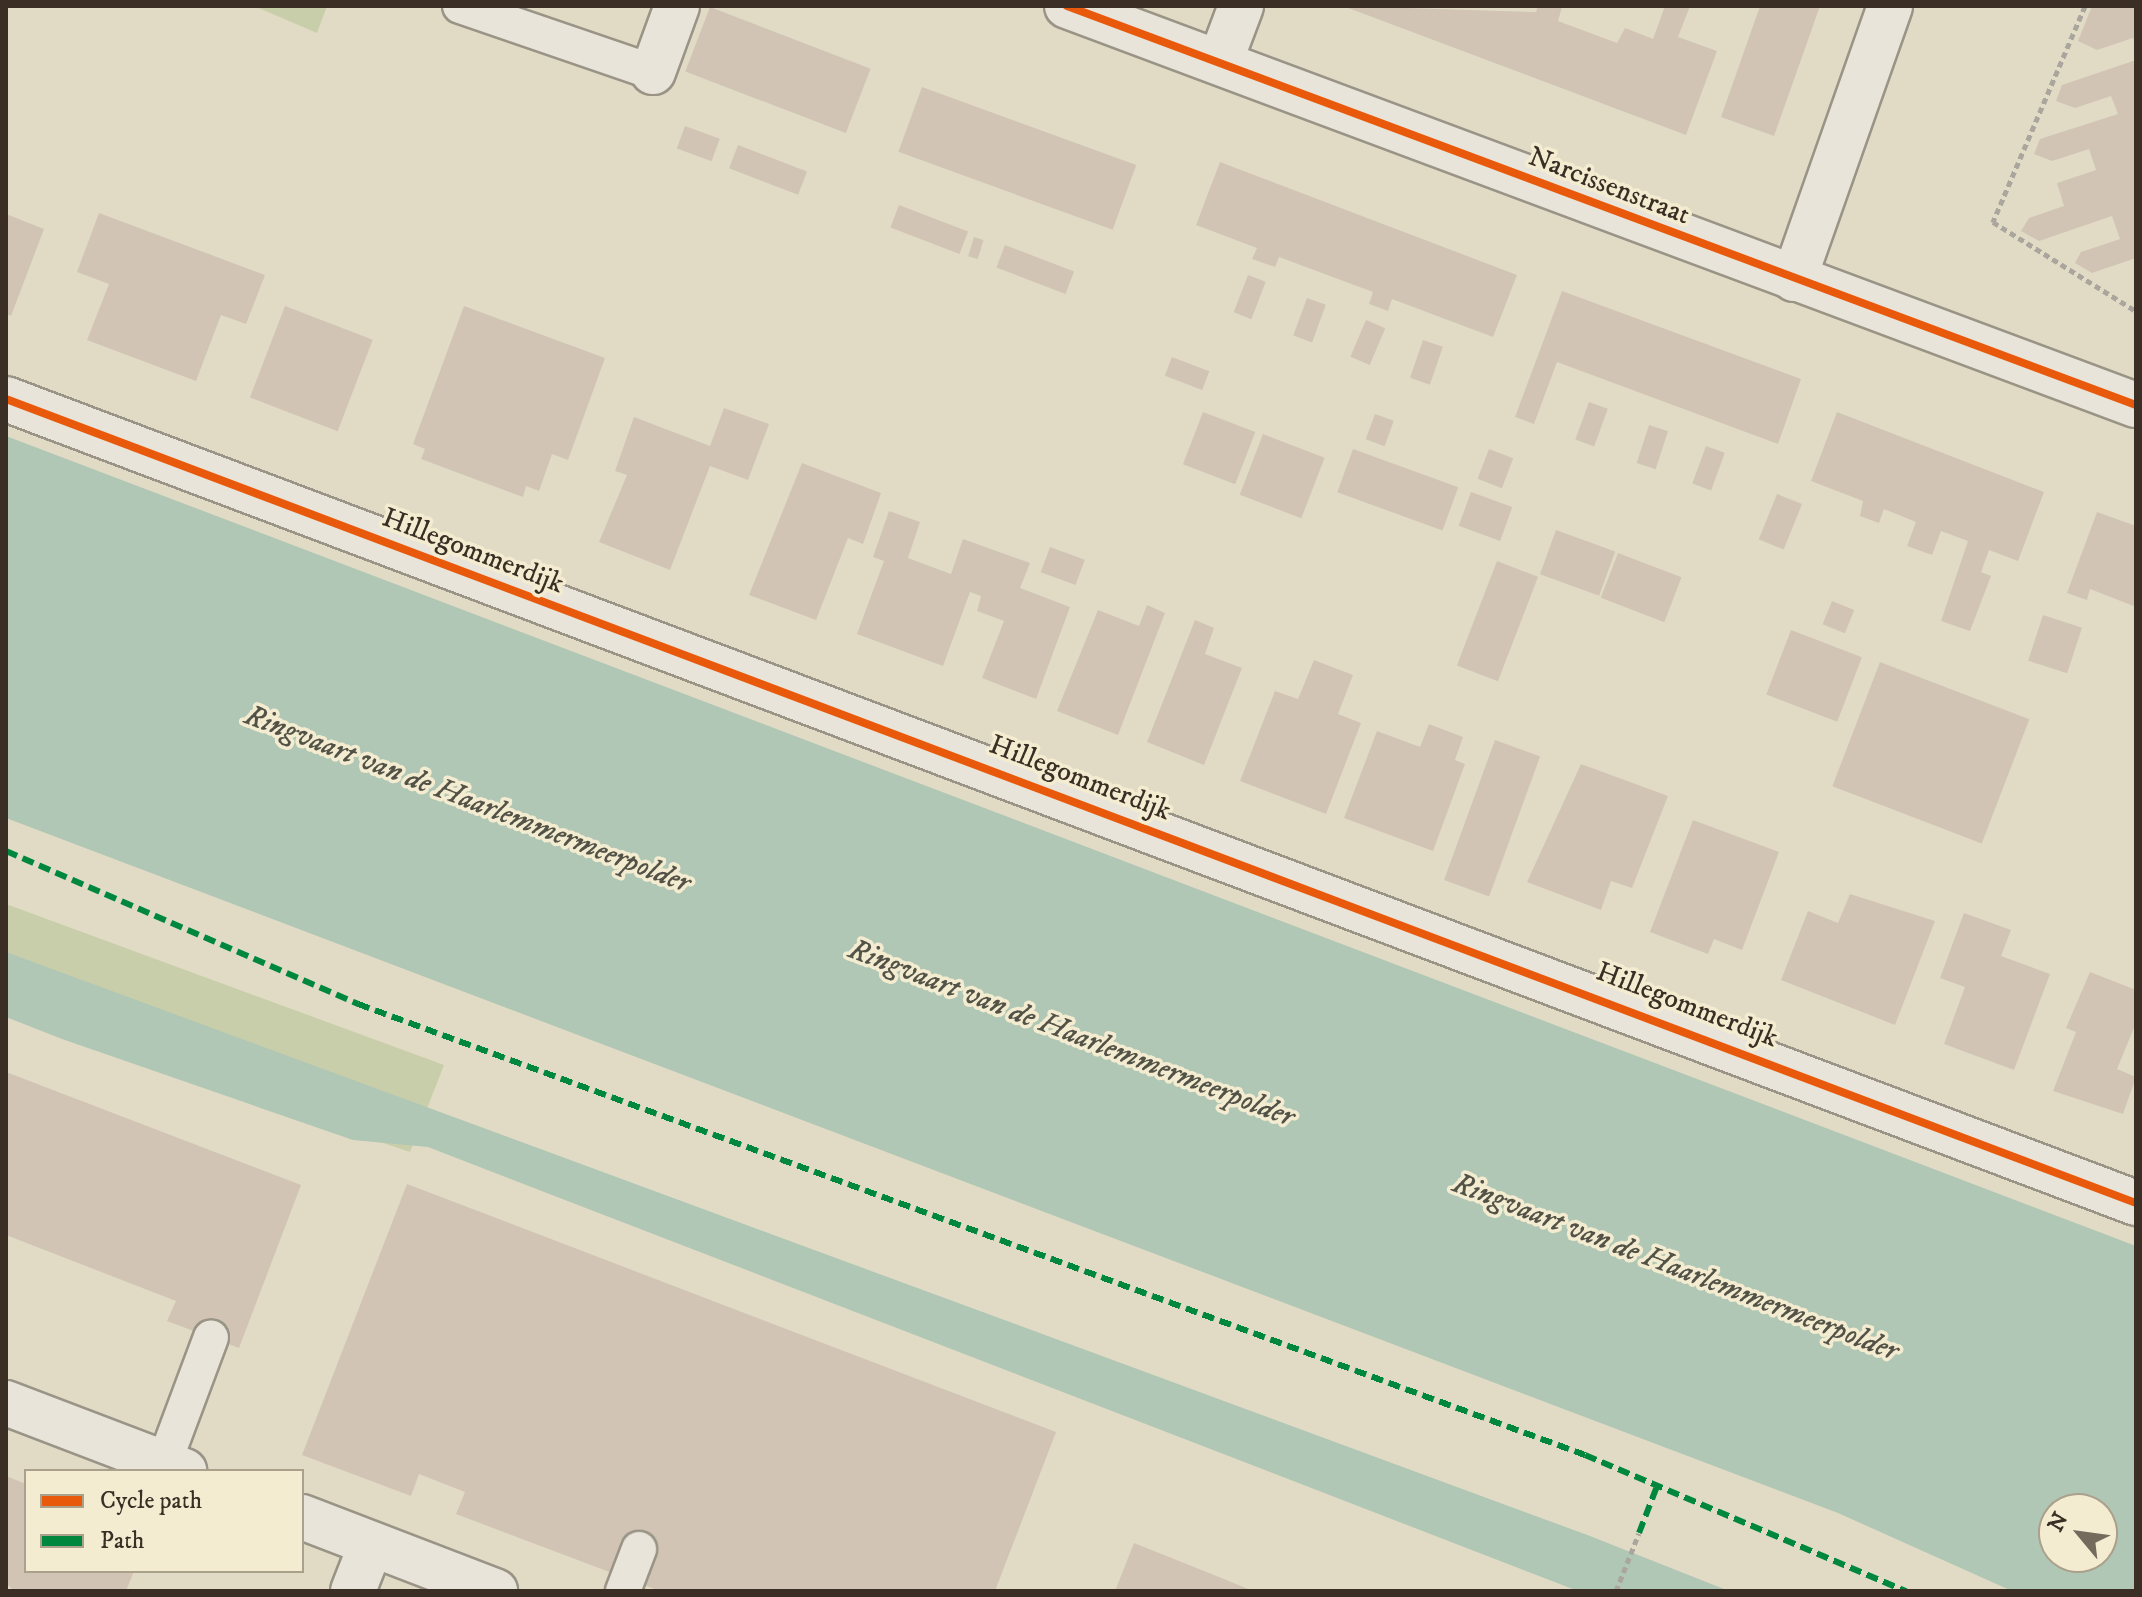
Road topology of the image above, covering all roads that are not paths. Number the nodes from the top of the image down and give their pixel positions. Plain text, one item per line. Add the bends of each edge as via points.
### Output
1 (460, 6) edge
2 (677, 6) edge
3 (1067, 6) edge
4 (1241, 6) edge
5 (1890, 6) edge
6 (1220, 62) junction
7 (653, 72) joint
8 (1794, 279) junction
9 (6, 399) edge
10 (2136, 405) edge
11 (2136, 1203) edge
12 (211, 1337) dead end
13 (6, 1403) edge
14 (174, 1467) edge
15 (304, 1518) edge
16 (371, 1545) junction
17 (639, 1549) dead end
18 (353, 1591) edge
19 (495, 1591) edge
20 (623, 1591) edge

1 - 7 lane
2 - 7 street
3 - 6 street, Narcissenstraat
4 - 6 street
5 - 8 street
6 - 8 street, Narcissenstraat
8 - 10 street, Narcissenstraat
9 - 11 street, Hillegommerdijk
12 - 14 lane
13 - 14 street
15 - 16 street
16 - 18 street
16 - 19 street
17 - 20 lane

